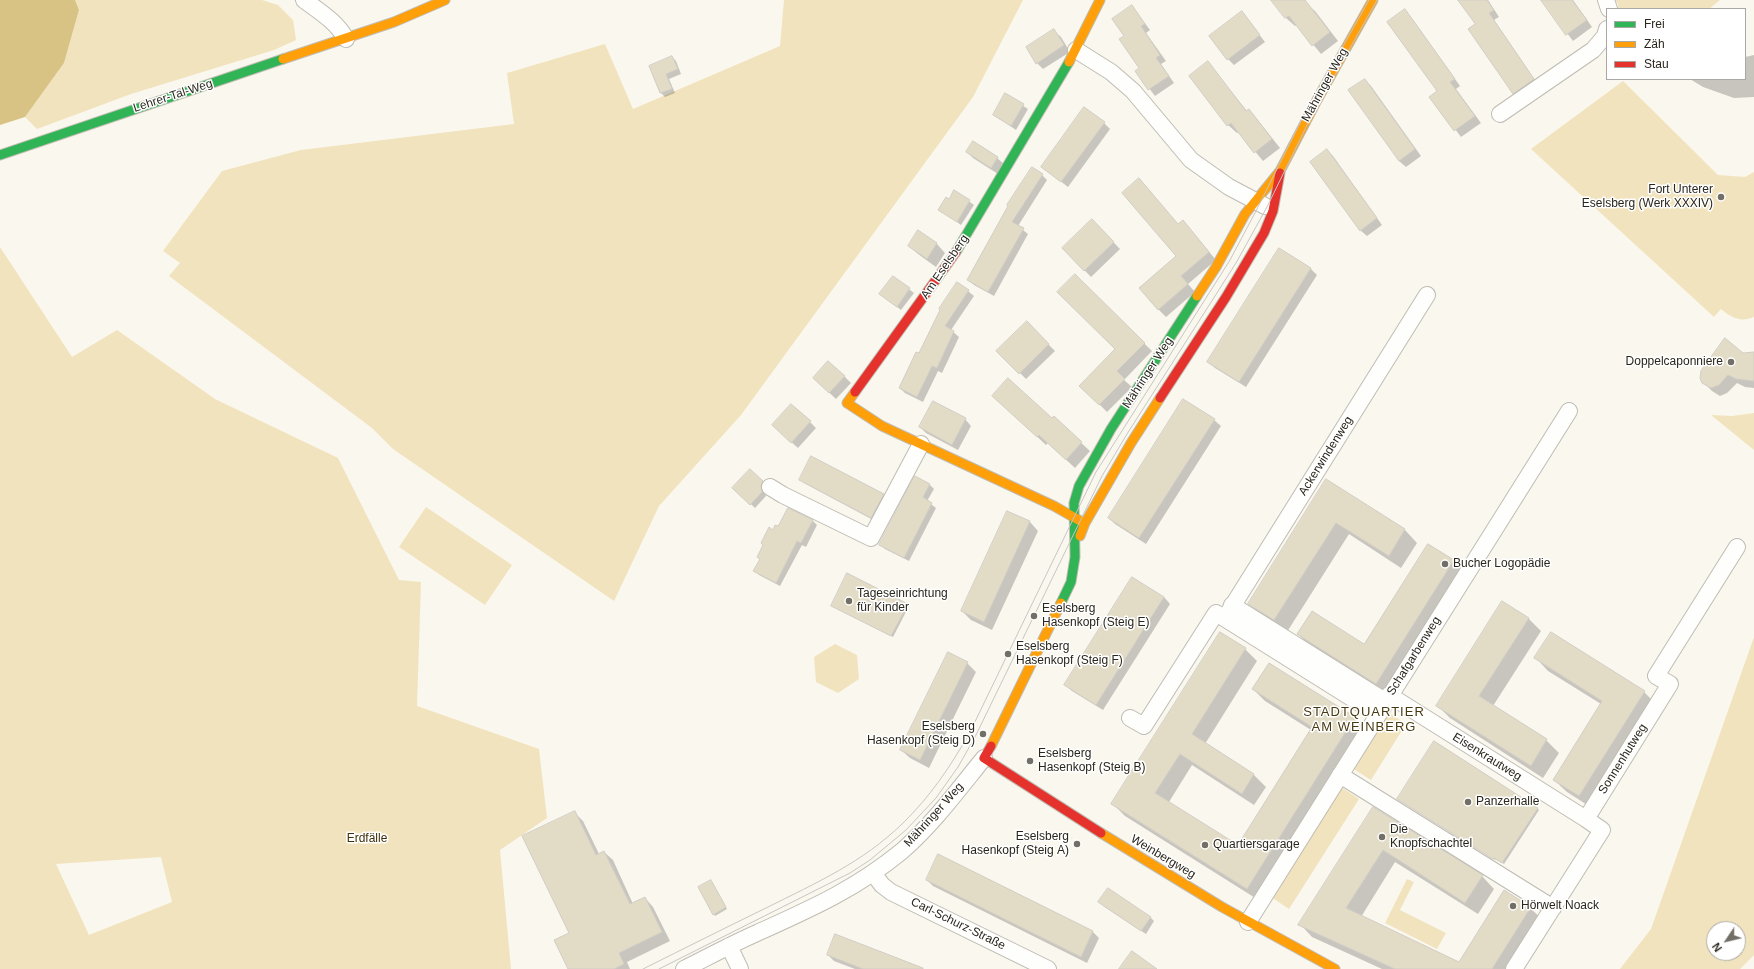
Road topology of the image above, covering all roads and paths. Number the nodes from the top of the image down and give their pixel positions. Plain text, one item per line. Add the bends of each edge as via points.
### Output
1 (304, 0) edge
2 (445, 0) edge
3 (1100, 0) edge
4 (1373, 0) edge
5 (1606, 32) edge
6 (346, 39) junction
7 (1076, 50) junction
8 (1500, 114) dead end
9 (0, 155) edge
10 (1280, 171) junction
11 (1256, 200) junction
12 (1273, 210) junction
13 (1427, 295) dead end
14 (1569, 411) dead end
15 (921, 444) junction
16 (770, 487) dead end
17 (1074, 517) junction
18 (1085, 523) junction
19 (1737, 547) dead end
20 (1075, 558) junction
21 (1224, 612) junction
22 (1384, 704) junction
23 (1130, 718) dead end
24 (984, 758) junction
25 (1340, 775) junction
26 (1586, 819) junction
27 (873, 873) junction
28 (1553, 908) junction
29 (1248, 922) junction
30 (729, 946) junction
31 (684, 969) edge
32 (740, 969) edge
33 (1048, 969) edge
34 (1335, 969) edge
35 (1514, 969) edge

1 - 6 street via 330,20
2 - 6 street, Lehrer-Tal-Weg
3 - 7 street, Am Eselsberg
4 - 10 street, Mähringer Weg
5 - 8 street via 1593,50
6 - 9 street, Lehrer-Tal-Weg via 85,124
7 - 11 street via 1111,72 1133,91 1191,160 1229,187
7 - 15 street, Am Eselsberg via 957,251 847,403 882,426
10 - 11 street, Mähringer Weg
10 - 12 street, Mähringer Weg
11 - 12 street
11 - 17 street, Mähringer Weg via 1245,214 1202,290 1098,450 1079,486 1074,502
12 - 18 street, Mähringer Weg via 1264,233 1240,274 1131,444
13 - 21 street, Ackerwindenweg
14 - 22 street, Schafgarbenweg
15 - 16 street via 871,538
15 - 17 street, Am Eselsberg
17 - 18 street, Am Eselsberg
17 - 20 street, Mähringer Weg
18 - 20 street, Mähringer Weg
19 - 26 street, Sonnenhutweg via 1656,676 1670,684
20 - 24 street, Mähringer Weg via 1073,577 1066,594
21 - 22 street, Eisenkrautweg
21 - 23 street, Ackerwindenweg via 1144,726
22 - 25 street, Schafgarbenweg
22 - 26 street, Eisenkrautweg
24 - 27 street, Mähringer Weg via 917,837
24 - 29 street, Weinbergweg via 1089,826
25 - 28 street
25 - 29 street, Schafgarbenweg
26 - 28 street via 1602,830
27 - 30 street, Mähringer Weg via 823,903
27 - 33 street, Carl-Schurz-Straße via 891,892
28 - 35 street
29 - 34 street, Weinbergweg
30 - 31 street, Mähringer Weg
30 - 32 street

